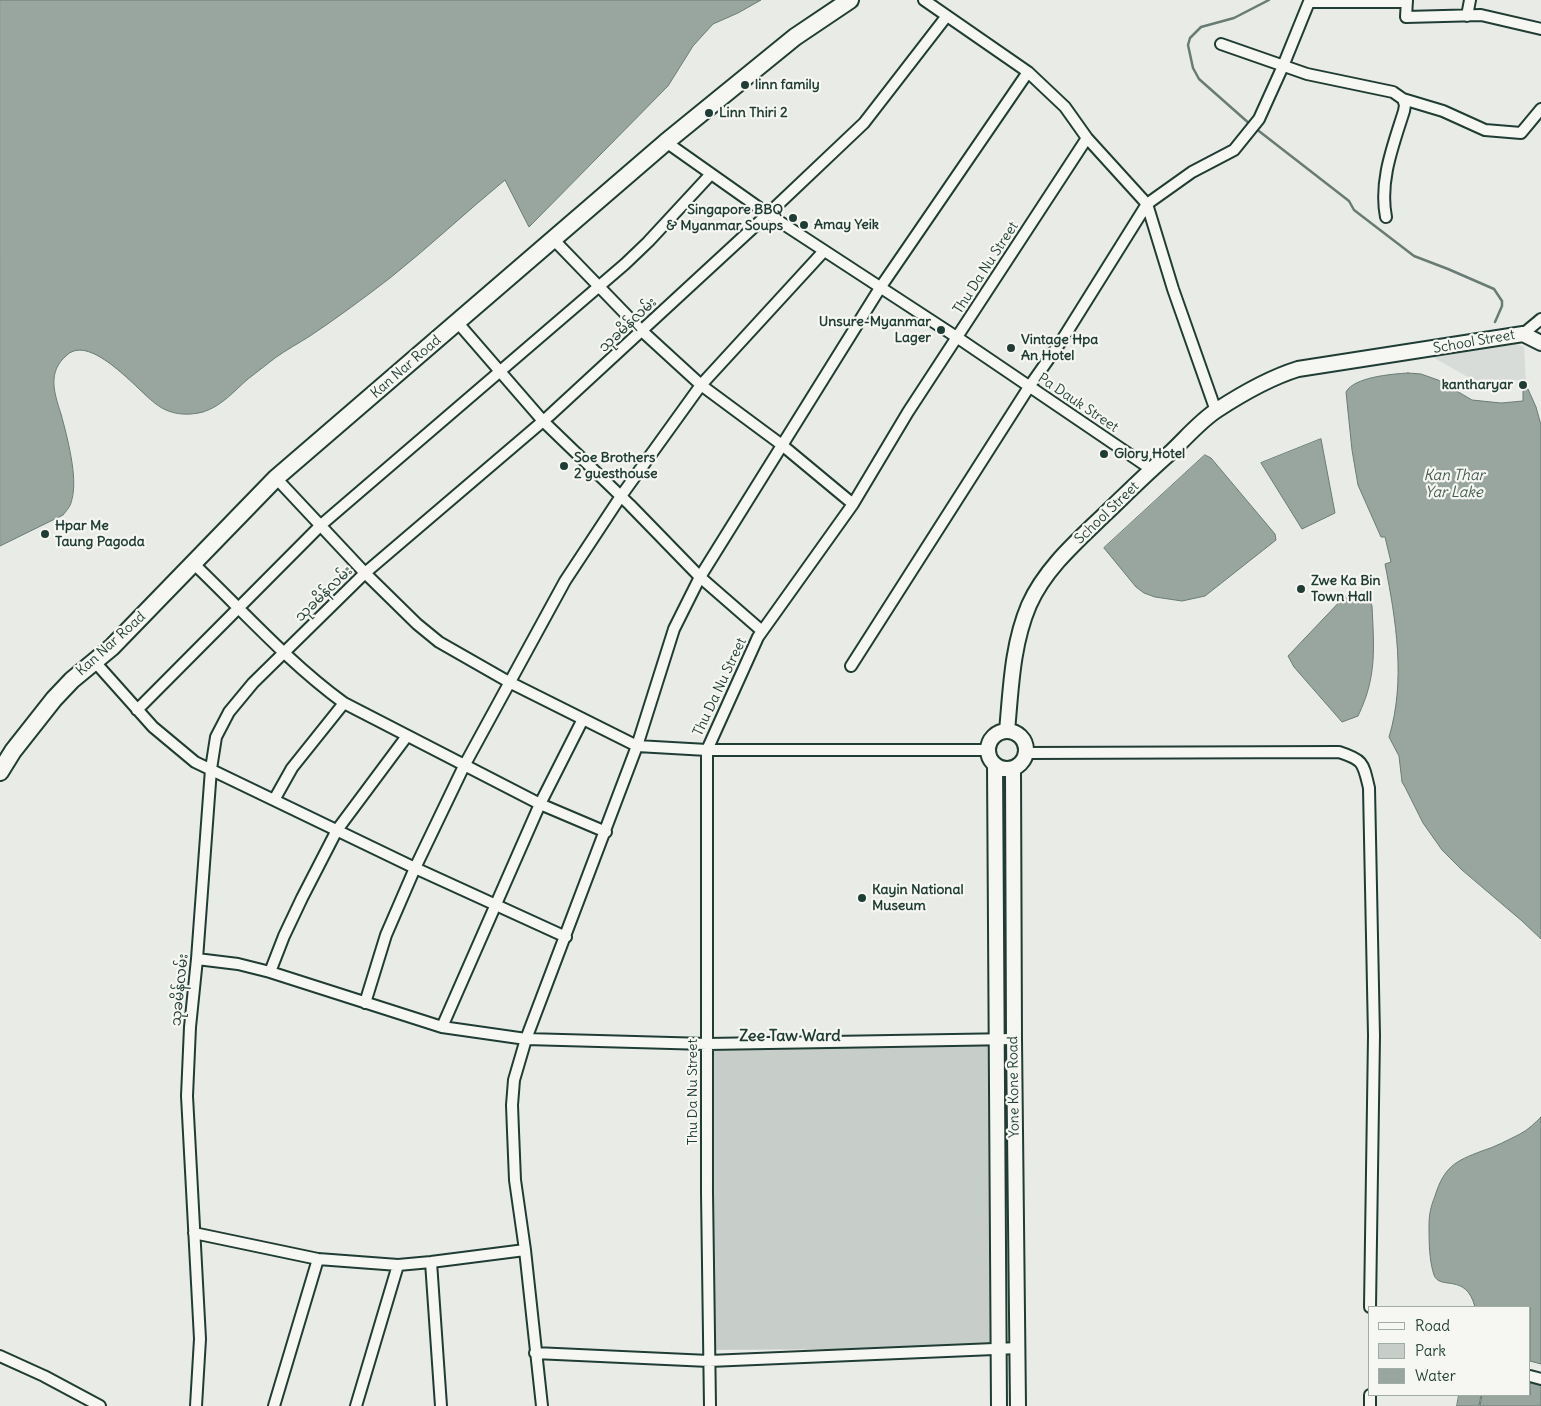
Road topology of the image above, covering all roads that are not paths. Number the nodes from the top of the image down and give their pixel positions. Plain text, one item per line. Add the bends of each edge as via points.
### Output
1 (850, 0) edge
2 (924, 0) edge
3 (1470, 0) edge
4 (1407, 1) edge
5 (946, 16) junction
6 (1467, 16) junction
7 (1541, 29) edge
8 (1221, 44) dead end
9 (1283, 66) junction
10 (1028, 72) junction
11 (1403, 99) junction
12 (1541, 109) edge
13 (1087, 138) junction
14 (666, 142) junction
15 (711, 174) junction
16 (1147, 204) junction
17 (768, 214) junction
18 (1386, 217) dead end
19 (553, 239) junction
20 (824, 251) junction
21 (599, 287) junction
22 (880, 288) junction
23 (1541, 319) edge
24 (458, 323) junction
25 (642, 331) junction
26 (1518, 334) junction
27 (958, 338) junction
28 (1541, 343) edge
29 (501, 372) junction
30 (701, 385) junction
31 (1029, 387) junction
32 (1216, 411) junction
33 (543, 421) junction
34 (782, 445) junction
35 (1152, 469) junction
36 (276, 478) junction
37 (620, 496) junction
38 (853, 504) junction
39 (321, 526) junction
40 (194, 564) junction
41 (366, 573) junction
42 (700, 577) junction
43 (238, 607) junction
44 (762, 631) junction
45 (283, 653) junction
46 (95, 662) junction
47 (852, 666) dead end
48 (510, 682) junction
49 (344, 703) junction
50 (137, 710) junction
51 (584, 719) junction
52 (1007, 730) junction
53 (407, 736) junction
54 (637, 746) junction
55 (706, 750) junction
56 (988, 750) junction
57 (1025, 753) junction
58 (995, 765) junction
59 (464, 766) junction
60 (1013, 768) junction
61 (211, 769) junction
62 (0, 772) edge
63 (274, 800) junction
64 (540, 804) junction
65 (337, 830) junction
66 (606, 832) junction
67 (415, 868) junction
68 (996, 894) junction
69 (1013, 895) junction
70 (495, 905) junction
71 (566, 936) junction
72 (197, 959) junction
73 (270, 972) junction
74 (365, 1003) junction
75 (442, 1028) junction
76 (526, 1039) junction
77 (997, 1039) junction
78 (1014, 1039) junction
79 (706, 1044) junction
80 (194, 1233) junction
81 (524, 1250) junction
82 (318, 1259) junction
83 (431, 1262) junction
84 (398, 1265) junction
85 (1370, 1306) edge
86 (999, 1348) junction
87 (1018, 1348) junction
88 (535, 1352) junction
89 (0, 1356) edge
90 (710, 1361) junction
91 (100, 1406) edge
92 (196, 1406) edge
93 (274, 1406) edge
94 (356, 1406) edge
95 (441, 1406) edge
96 (542, 1406) edge
97 (710, 1406) edge
98 (999, 1406) edge
99 (1018, 1406) edge

1 - 14 main road, Kan Nar Road via 795,37
2 - 5 street
3 - 6 street
4 - 6 street via 1406,16
4 - 9 street via 1309,2
5 - 10 street
5 - 17 street, သုခမိန်လမ်း via 864,123
6 - 7 street via 1495,17
8 - 9 street
9 - 11 street via 1393,92
9 - 16 street via 1259,119 1234,150 1192,172
10 - 13 street via 1065,107
10 - 22 street
11 - 12 street via 1443,111 1485,130 1521,133
11 - 18 street via 1404,112 1384,189
13 - 16 street
13 - 27 street, Thu Da Nu Street
14 - 15 street, Pa Dauk Street
14 - 19 main road, Kan Nar Road
15 - 17 street, Pa Dauk Street
15 - 21 street via 648,242
16 - 31 street
16 - 32 street
17 - 20 street, Pa Dauk Street
17 - 25 street, သုခမိန်လမ်း
19 - 21 street
19 - 24 main road, Kan Nar Road
20 - 22 street, Pa Dauk Street
20 - 30 street
21 - 25 street
21 - 29 street
22 - 27 street, Pa Dauk Street
22 - 34 street
23 - 26 street
24 - 29 street
24 - 36 main road, Kan Nar Road
25 - 30 street
25 - 33 street, သုခမိန်လမ်း
26 - 28 street, School Street
26 - 32 street, School Street via 1298,369 1265,381
27 - 31 street, Pa Dauk Street
27 - 38 street, Thu Da Nu Street via 908,412
29 - 33 street
29 - 39 street
30 - 34 street
30 - 37 street
31 - 35 street, Pa Dauk Street
31 - 47 street
32 - 35 street, School Street
33 - 37 street
33 - 41 street, သုခမိန်လမ်း
34 - 38 street
34 - 42 street
35 - 52 street, School Street via 1076,542 1034,597 1015,647
36 - 39 street
36 - 40 main road, Kan Nar Road
37 - 42 street
37 - 48 street via 565,581
38 - 44 street, Thu Da Nu Street
39 - 41 street
39 - 43 street
40 - 43 street
40 - 46 main road, Kan Nar Road
41 - 45 street, သုခမိန်လမ်း
41 - 48 street via 439,642
42 - 44 street
42 - 54 street via 674,629
43 - 45 street
43 - 50 street
44 - 55 street, Thu Da Nu Street
45 - 49 street
45 - 61 street, သုခမိန်လမ်း via 229,712 216,738
46 - 50 street
46 - 62 main road, Kan Nar Road via 54,699
48 - 51 street
48 - 59 street
49 - 53 street
49 - 63 street via 292,768
50 - 61 street via 195,762
51 - 54 street
51 - 64 street
52 - 56 street via 991,738
52 - 57 street via 1023,740
53 - 59 street
53 - 65 street
54 - 55 street
54 - 66 street
55 - 56 street
55 - 79 street, Thu Da Nu Street
56 - 58 street
57 - 60 street
57 - 85 street via 1339,752 1353,756 1364,765 1369,788 1374,1036
58 - 60 street
58 - 68 street
59 - 64 street
59 - 67 street
60 - 69 street, Yone Kone Road
61 - 63 street
61 - 72 street, သုခမိန်လမ်း
63 - 65 street
64 - 66 street
64 - 70 street
65 - 67 street
65 - 73 street via 284,936
66 - 71 street
67 - 70 street
67 - 74 street via 386,935
68 - 69 street
68 - 77 street
69 - 78 street, Yone Kone Road
70 - 71 street
70 - 75 street
71 - 76 street
72 - 73 street
72 - 80 street, သုခမိန်လမ်း via 187,1096
73 - 74 street
74 - 75 street
75 - 76 street
76 - 79 street
76 - 81 street via 514,1080 512,1105 515,1180
77 - 78 street
77 - 79 street
77 - 86 street
78 - 87 street, Yone Kone Road
79 - 90 street, Thu Da Nu Street
80 - 82 street
80 - 92 street, သုခမိန်လမ်း via 200,1339
81 - 83 street
81 - 88 street
82 - 84 street
82 - 93 street
83 - 84 street
83 - 95 street
84 - 94 street
86 - 87 street
86 - 90 street
86 - 98 street
87 - 99 street, Yone Kone Road
88 - 90 street
88 - 96 street
89 - 91 street
90 - 97 street, Thu Da Nu Street

